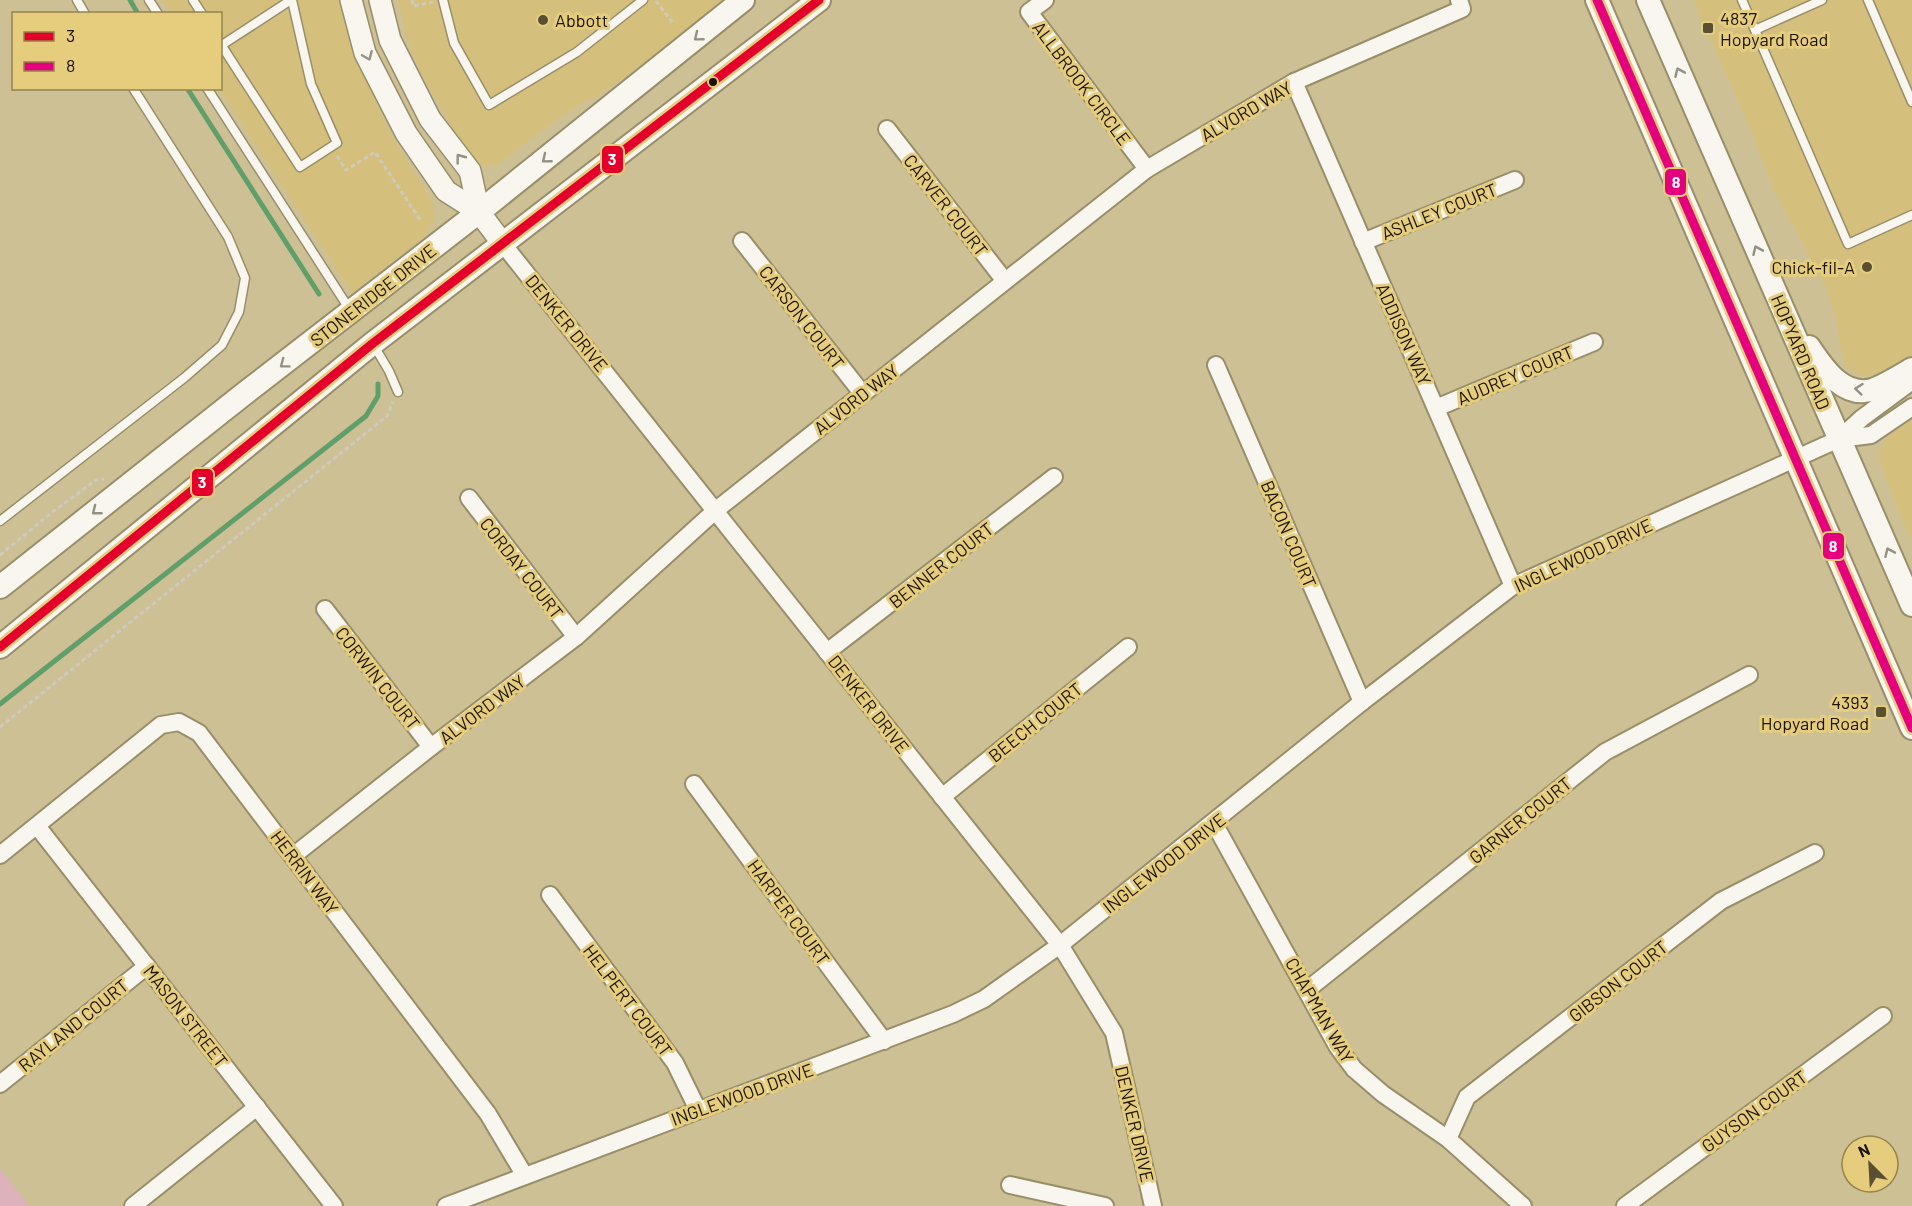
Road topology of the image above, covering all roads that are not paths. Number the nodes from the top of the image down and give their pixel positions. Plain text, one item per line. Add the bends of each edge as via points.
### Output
1 (291, 0) edge
2 (351, 0) edge
3 (380, 0) edge
4 (441, 0) edge
5 (643, 0) edge
6 (743, 0) edge
7 (819, 0) edge
8 (1045, 0) edge
9 (1597, 0) edge
10 (1648, 0) edge
11 (1742, 0) edge
12 (1822, 0) edge
13 (1868, 0) edge
14 (1461, 4) edge
15 (788, 11) edge
16 (1755, 30) junction
17 (222, 43) edge
18 (222, 46) edge
19 (1294, 82) junction
20 (134, 90) edge
21 (208, 90) edge
22 (1912, 102) edge
23 (887, 129) dead end
24 (1147, 169) junction
25 (1515, 180) dead end
26 (479, 212) junction
27 (1912, 215) edge
28 (742, 241) dead end
29 (1363, 242) junction
30 (503, 244) junction
31 (1005, 281) junction
32 (1783, 311) junction
33 (352, 312) junction
34 (1594, 342) dead end
35 (372, 344) junction
36 (1216, 365) dead end
37 (1912, 369) edge
38 (1912, 381) edge
39 (398, 392) road end
40 (862, 393) junction
41 (1912, 407) edge
42 (1436, 408) junction
43 (1839, 439) junction
44 (1795, 458) junction
45 (1054, 477) dead end
46 (469, 498) dead end
47 (716, 510) junction
48 (0, 521) edge
49 (1513, 586) junction
50 (0, 587) edge
51 (1912, 605) edge
52 (325, 609) dead end
53 (576, 637) junction
54 (0, 647) edge
55 (1128, 648) dead end
56 (827, 652) junction
57 (1749, 675) dead end
58 (1362, 702) junction
59 (1912, 728) edge
60 (431, 747) junction
61 (694, 784) dead end
62 (942, 797) junction
63 (1214, 823) junction
64 (37, 826) junction
65 (1815, 853) dead end
66 (0, 855) edge
67 (293, 856) junction
68 (550, 895) dead end
69 (1060, 945) junction
70 (147, 966) junction
71 (1307, 990) junction
72 (1883, 1016) dead end
73 (884, 1041) junction
74 (0, 1084) edge
75 (257, 1107) junction
76 (698, 1110) junction
77 (1448, 1139) junction
78 (525, 1176) junction
79 (1010, 1185) dead end
80 (133, 1206) edge
81 (334, 1206) edge
82 (446, 1206) edge
83 (1105, 1206) edge
84 (1153, 1206) edge
85 (1524, 1206) edge
86 (1625, 1206) edge

1 - 17 lane
1 - 18 lane via 311,84 338,143 332,147 300,167
2 -> 26 street via 365,53 406,133 446,191
26 -> 3 street via 470,171 430,118 390,40
4 - 5 lane via 454,43 489,105 577,52
6 -> 26 main road, STONERIDGE DRIVE
7 - 15 main road
8 - 24 street, ALLBROOK CIRCLE via 1029,12
9 - 44 main road
32 -> 10 main road, HOPYARD ROAD
11 - 16 lane
12 - 16 lane
13 - 22 lane
14 - 19 street, ALVORD WAY
15 - 30 main road
16 - 27 lane via 1848,244
19 - 24 street, ALVORD WAY
19 - 29 street, ADDISON WAY
20 - 48 lane via 228,237 245,278 239,312 222,345
21 - 33 lane
23 - 31 street, CARVER COURT
24 - 31 street, ALVORD WAY
25 - 29 street, ASHLEY COURT
26 - 30 street
26 - 33 main road, STONERIDGE DRIVE
28 - 40 street, CARSON COURT
29 - 42 street, ADDISON WAY
30 - 35 main road
30 - 47 street, DENKER DRIVE
31 - 40 street, ALVORD WAY
37 -> 32 main road via 1874,389 1847,388 1816,358
32 - 43 main road, HOPYARD ROAD
33 -> 50 main road, STONERIDGE DRIVE
34 - 42 street, AUDREY COURT
35 - 39 lane
35 - 54 main road
36 - 58 street, BACON COURT
38 - 43 street, INGLEWOOD DRIVE
40 - 47 street, ALVORD WAY
41 - 43 street, INGLEWOOD DRIVE via 1871,435
42 - 49 street, ADDISON WAY
43 - 44 street, INGLEWOOD DRIVE
51 -> 43 main road, HOPYARD ROAD
44 - 49 street, INGLEWOOD DRIVE
44 - 59 main road
45 - 56 street, BENNER COURT
46 - 53 street, CORDAY COURT
47 - 53 street, ALVORD WAY
47 - 56 street, DENKER DRIVE
49 - 58 street, INGLEWOOD DRIVE
52 - 60 street, CORWIN COURT
53 - 60 street, ALVORD WAY
55 - 62 street, BEECH COURT
56 - 62 street, DENKER DRIVE
57 - 71 street, GARNER COURT via 1605,752
58 - 63 street, INGLEWOOD DRIVE
60 - 67 street, ALVORD WAY
61 - 73 street, HARPER COURT
62 - 69 street, DENKER DRIVE
63 - 69 street, INGLEWOOD DRIVE
63 - 71 street, CHAPMAN WAY
64 - 66 street, HERRIN WAY
64 - 67 street, HERRIN WAY via 161,725 179,722 199,733
64 - 70 street, MASON STREET
65 - 77 street, GIBSON COURT via 1721,901 1467,1097
67 - 78 street, HERRIN WAY via 488,1113
68 - 76 street, HELPERT COURT via 675,1063
69 - 73 street, INGLEWOOD DRIVE via 984,999
69 - 84 street, DENKER DRIVE via 1114,1033
70 - 74 street, RAYLAND COURT
70 - 75 street, MASON STREET
71 - 77 street, CHAPMAN WAY via 1336,1046 1354,1069
72 - 86 street, GUYSON COURT
73 - 76 street, INGLEWOOD DRIVE
75 - 80 street
75 - 81 street, MASON STREET
76 - 78 street, INGLEWOOD DRIVE
77 - 85 street, CHAPMAN WAY
78 - 82 street, INGLEWOOD DRIVE
79 - 83 street

